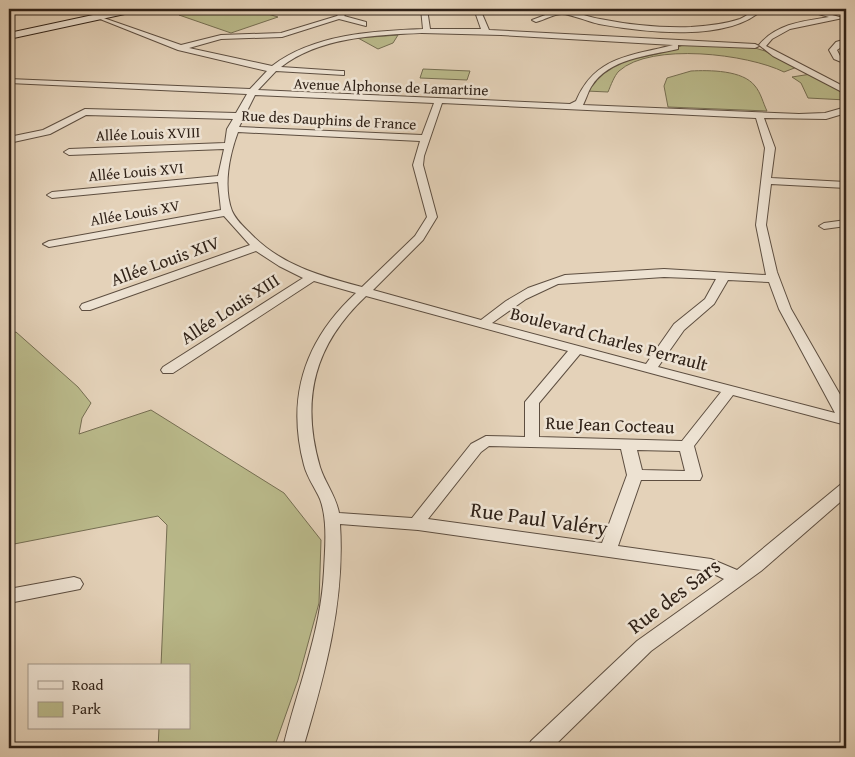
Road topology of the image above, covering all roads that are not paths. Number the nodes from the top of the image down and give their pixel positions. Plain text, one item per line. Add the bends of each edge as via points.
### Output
1 (133, 9) edge
2 (347, 9) edge
3 (424, 9) edge
4 (476, 9) edge
5 (657, 9) edge
6 (683, 9) edge
7 (760, 9) edge
8 (804, 9) edge
9 (558, 10) edge
10 (98, 17) junction
11 (339, 17) junction
12 (843, 19) edge
13 (536, 20) dead end
14 (363, 24) dead end
15 (671, 29) junction
16 (9, 32) edge
17 (427, 32) junction
18 (486, 32) junction
19 (9, 36) edge
20 (846, 42) edge
21 (672, 44) junction
22 (761, 46) junction
23 (181, 48) junction
24 (846, 62) edge
25 (273, 69) junction
26 (341, 73) dead end
27 (9, 83) edge
28 (846, 92) edge
29 (250, 93) junction
30 (438, 101) junction
31 (569, 108) junction
32 (846, 114) edge
33 (236, 116) junction
34 (760, 119) dead end
35 (232, 129) junction
36 (425, 138) junction
37 (9, 140) edge
38 (228, 146) junction
39 (69, 152) dead end
40 (222, 179) junction
41 (767, 181) junction
42 (846, 185) edge
43 (52, 195) dead end
44 (227, 212) junction
45 (846, 223) edge
46 (824, 226) dead end
47 (49, 244) dead end
48 (256, 247) junction
49 (724, 276) junction
50 (312, 277) junction
51 (774, 279) junction
52 (363, 293) junction
53 (86, 307) dead end
54 (483, 325) junction
55 (577, 349) junction
56 (650, 368) junction
57 (168, 370) dead end
58 (730, 390) junction
59 (845, 420) edge
60 (532, 442) junction
61 (628, 445) junction
62 (686, 446) junction
63 (635, 475) junction
64 (846, 489) edge
65 (331, 519) junction
66 (418, 524) junction
67 (607, 552) junction
68 (737, 577) junction
69 (74, 584) dead end
70 (9, 596) edge
71 (293, 748) edge
72 (538, 748) edge

1 - 10 street
2 - 11 street
3 - 17 street
4 - 18 street
5 - 6 street
7 - 15 street via 736,24
8 - 12 street
9 - 13 street
9 - 15 street via 599,21
10 - 16 street
10 - 19 street
10 - 23 street
11 - 14 street
11 - 23 street via 266,40 241,40 230,36
12 - 22 street via 781,30
15 - 21 street
17 - 18 street
17 - 25 street via 362,36 331,42 294,55
18 - 21 street
20 - 24 street via 833,50
21 - 22 street
21 - 31 street via 626,58 602,70 588,84 580,103
22 - 28 street
23 - 25 street
25 - 26 street
25 - 29 street
27 - 29 street, Avenue Alphonse de Lamartine
29 - 30 street, Avenue Alphonse de Lamartine
29 - 33 street
30 - 31 street, Avenue Alphonse de Lamartine
30 - 36 street
31 - 32 street, Avenue Alphonse de Lamartine via 812,117
31 - 32 street, Avenue Alphonse de Lamartine via 773,118
33 - 35 street
33 - 37 street via 85,112 75,114 42,134
34 - 41 street via 770,148
35 - 36 street, Rue des Dauphins de France
35 - 38 street
36 - 52 street via 418,165 431,224
38 - 39 street, Allée Louis XVIII
38 - 40 street
40 - 43 street, Allée Louis XVI
40 - 44 street
41 - 42 street
41 - 51 street via 761,225
44 - 47 street, Allée Louis XV
44 - 48 street, Boulevard Charles Perrault
45 - 46 street
48 - 50 street, Boulevard Charles Perrault via 290,269
48 - 53 street, Allée Louis XIV
49 - 51 street
49 - 54 street via 664,273 556,280 505,307
49 - 56 street via 710,301 679,327
50 - 52 street, Boulevard Charles Perrault
50 - 57 street, Allée Louis XIII
51 - 59 street via 784,309
52 - 54 street, Boulevard Charles Perrault
52 - 65 street via 342,313 324,339 311,369 306,393 304,421 312,466 329,502
54 - 55 street, Boulevard Charles Perrault
55 - 56 street, Boulevard Charles Perrault
55 - 60 street via 532,402
56 - 58 street, Boulevard Charles Perrault
58 - 59 street, Boulevard Charles Perrault
58 - 62 street
60 - 61 street, Rue Jean Cocteau
60 - 66 street, Rue Jean Cocteau via 486,441 476,448
61 - 62 street, Rue Jean Cocteau
61 - 63 street
62 - 63 street via 694,476
63 - 67 street
64 - 68 street, Rue des Sars
65 - 66 street, Rue Paul Valéry
65 - 71 street via 334,580 326,633
66 - 67 street, Rue Paul Valéry
67 - 68 street, Rue Paul Valéry via 711,565
68 - 72 street, Rue des Sars via 644,646
69 - 70 street

